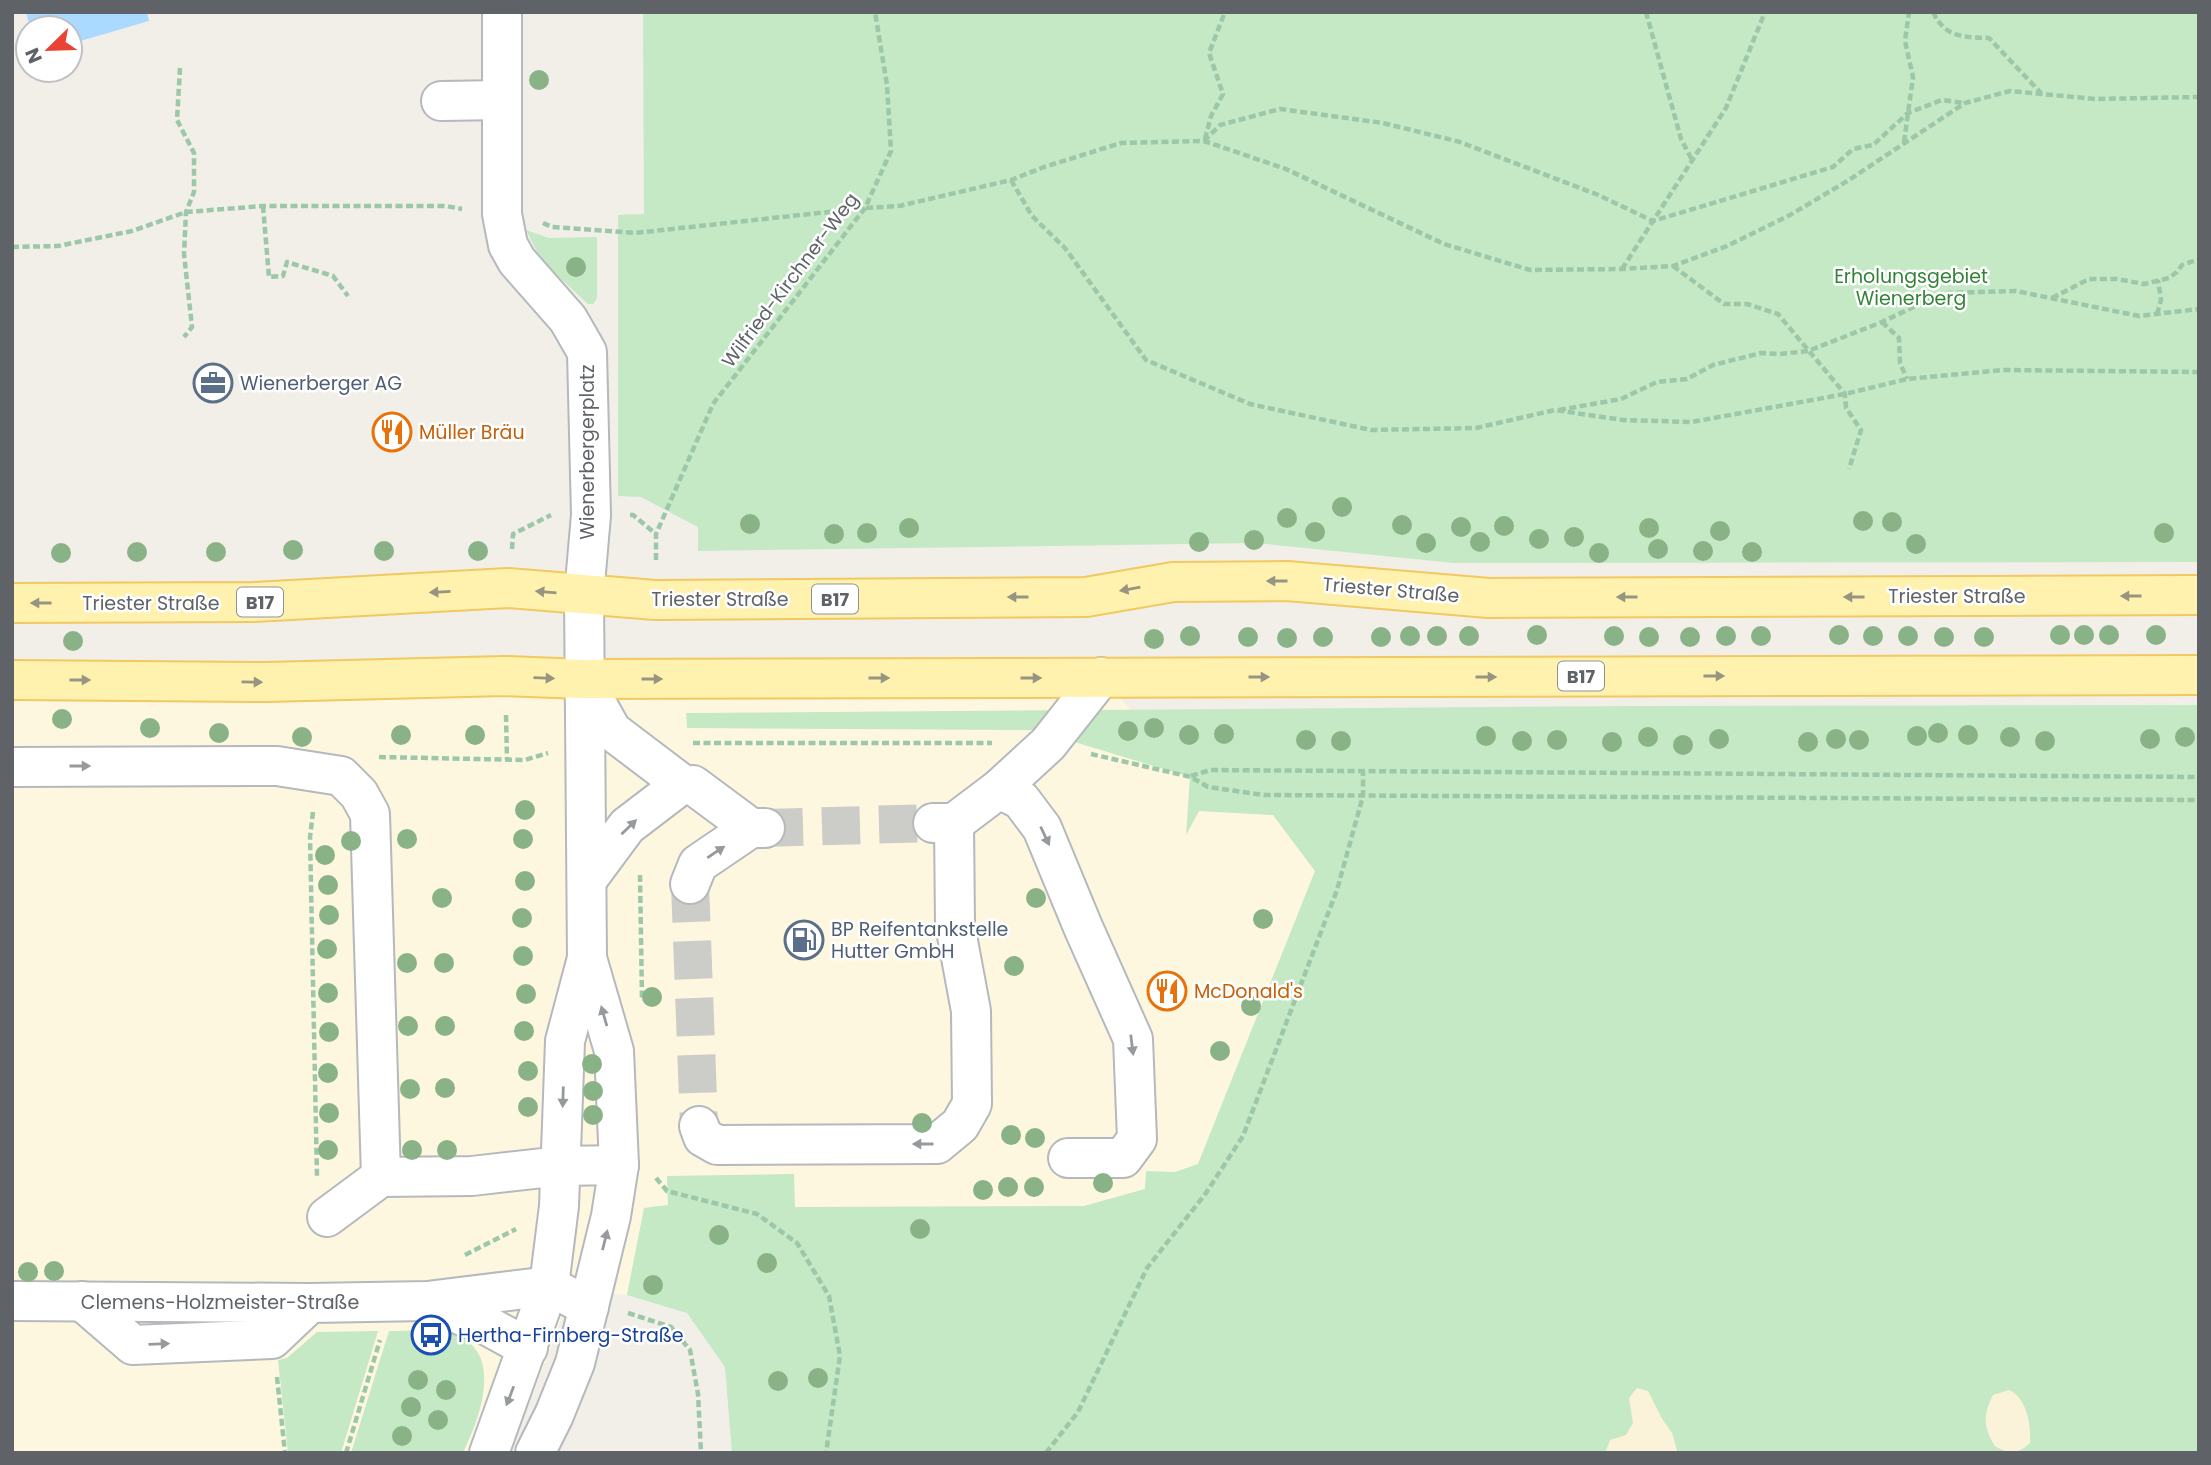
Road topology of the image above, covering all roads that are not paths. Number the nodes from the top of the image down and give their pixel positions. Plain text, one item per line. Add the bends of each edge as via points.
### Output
1 (502, 12) edge
2 (502, 100) junction
3 (441, 101) dead end
4 (584, 595) junction
5 (2199, 595) edge
6 (12, 603) edge
7 (2199, 675) edge
8 (1101, 677) junction
9 (583, 679) junction
10 (12, 680) edge
11 (12, 767) edge
12 (687, 785) junction
13 (999, 789) junction
14 (587, 880) junction
15 (690, 884) tunnel mouth
16 (587, 958) junction
17 (699, 1126) dead end
18 (1068, 1158) dead end
19 (561, 1166) junction
20 (636, 1169) junction
21 (381, 1177) junction
22 (322, 1199) road end
23 (550, 1286) junction
24 (12, 1301) edge
25 (82, 1301) junction
26 (427, 1301) junction
27 (310, 1303) junction
28 (589, 1307) junction
29 (528, 1348) junction
30 (489, 1453) edge
31 (535, 1453) edge

1 - 2 street
2 - 3 street
2 - 4 street, Wienerbergerplatz via 502,214 508,245 568,319 587,352 592,515
5 -> 4 main road, Triester Straße / B17 via 1489,598 1287,581 1173,582 1086,597 655,600
4 -> 6 main road, Triester Straße / B17 via 508,588 254,602
4 - 9 street
8 -> 7 main road, B17
9 -> 8 main road, B17
8 - 13 street via 1048,744
10 -> 9 main road, B17
9 - 12 street via 612,731
9 - 14 street
11 -> 21 street via 277,766 328,788 359,794 370,814
14 -> 12 street via 627,826
15 -> 12 street via 698,864 758,828
13 -> 17 street via 944,823 955,925 971,1011 972,1104 960,1125 937,1144 717,1145 704,1137
13 -> 18 street via 1021,800 1042,828 1133,1039 1137,1139 1123,1157
14 - 16 street
16 -> 19 street via 565,1041
20 -> 16 street via 614,1051
19 - 20 street
19 - 21 street via 472,1176
19 - 23 street
28 -> 20 street via 611,1216
21 - 22 street
23 - 26 street, Clemens-Holzmeister-Straße
23 - 28 street
23 - 29 street
24 - 25 street, Clemens-Holzmeister-Straße
25 - 27 street, Clemens-Holzmeister-Straße
25 -> 27 street via 133,1345 272,1339
26 - 27 street, Clemens-Holzmeister-Straße
26 - 29 street, Clemens-Holzmeister-Straße
28 - 31 street via 575,1363
29 -> 30 street

